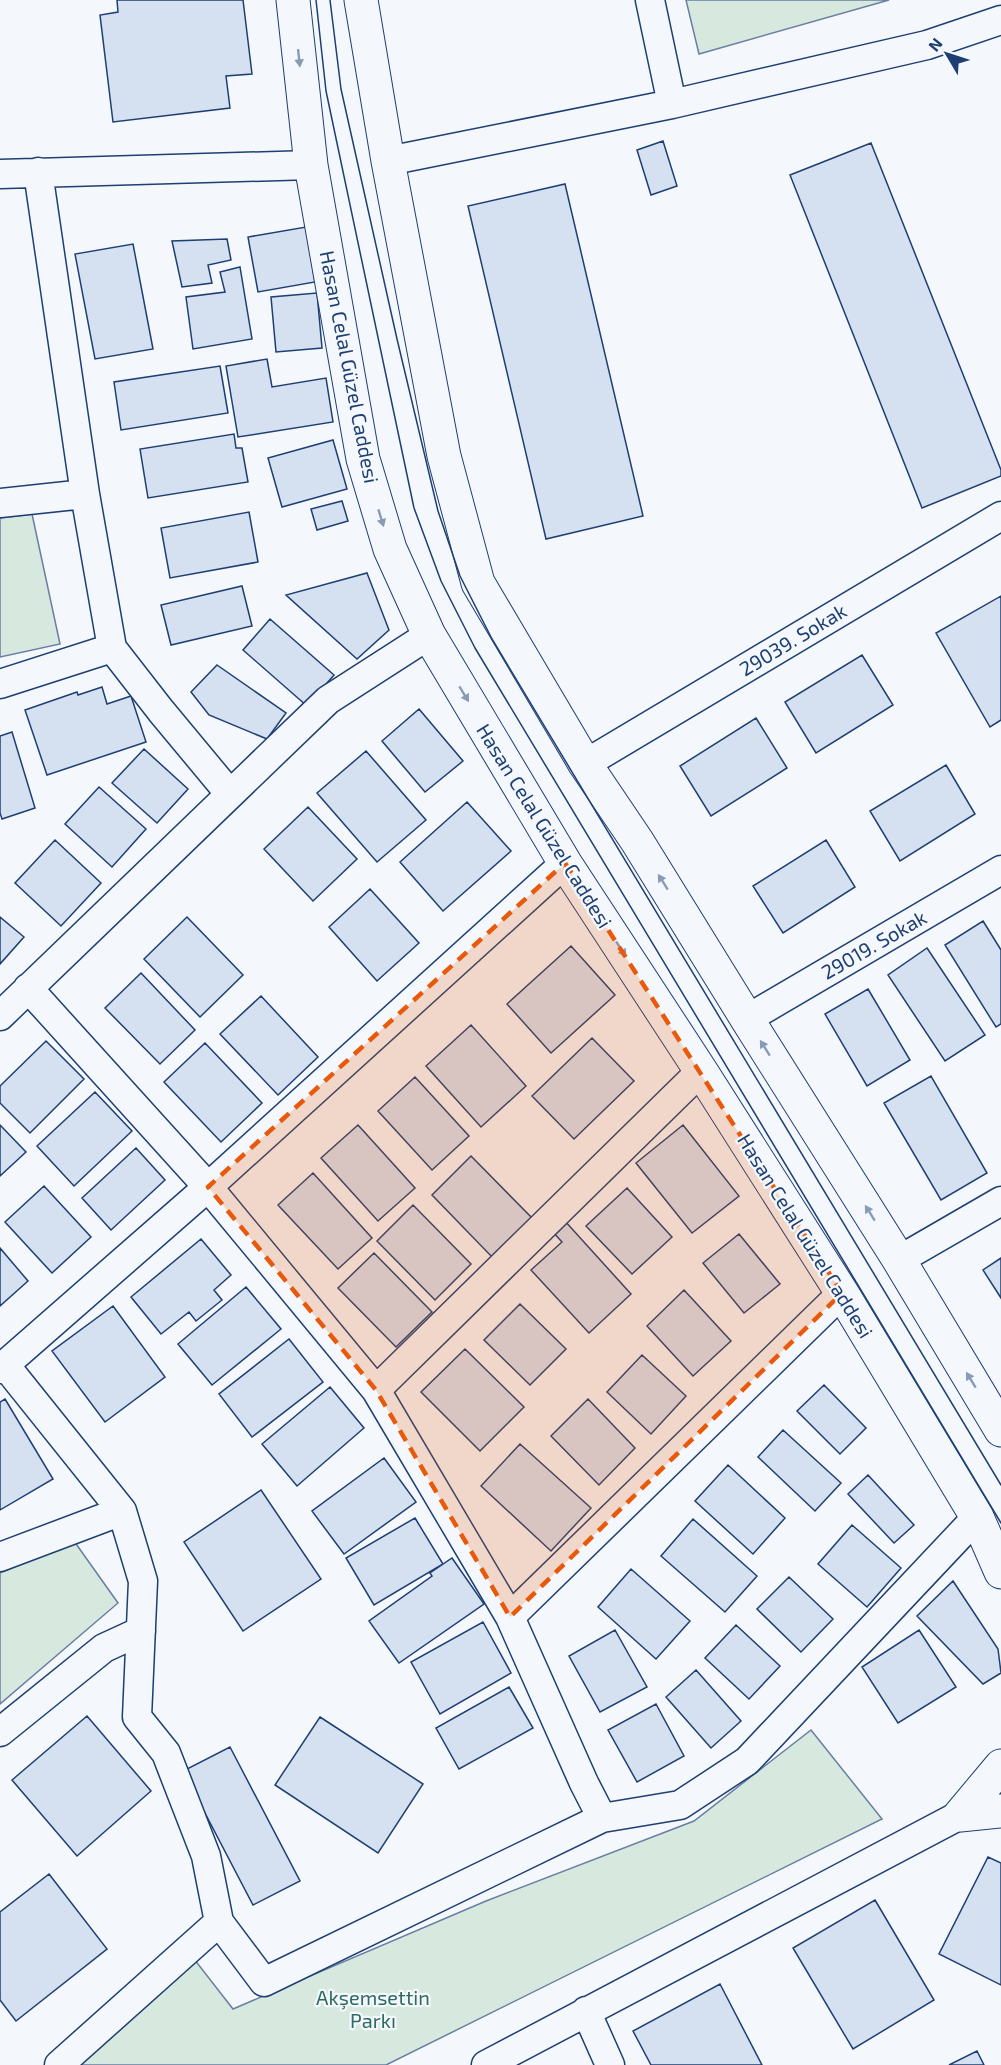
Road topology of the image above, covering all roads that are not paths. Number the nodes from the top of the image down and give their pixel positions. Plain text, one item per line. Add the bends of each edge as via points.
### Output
1 (293, 0) edge
2 (361, 0) edge
3 (650, 0) edge
4 (1001, 20) edge
5 (672, 104) junction
6 (388, 161) junction
7 (311, 165) junction
8 (38, 172) junction
9 (0, 174) edge
10 (85, 494) junction
11 (0, 503) edge
12 (1001, 516) edge
13 (429, 635) junction
14 (112, 648) junction
15 (0, 684) edge
16 (585, 764) junction
17 (231, 795) junction
18 (565, 863) junction
19 (1001, 870) edge
20 (28, 988) junction
21 (0, 1016) edge
22 (747, 1019) junction
23 (701, 1071) junction
24 (208, 1187) junction
25 (1001, 1201) edge
26 (900, 1260) junction
27 (842, 1293) junction
28 (3, 1367) edge
29 (376, 1390) junction
30 (1001, 1430) edge
31 (122, 1511) junction
32 (977, 1517) junction
33 (0, 1557) edge
34 (1001, 1572) edge
35 (510, 1617) junction
36 (141, 1631) junction
37 (0, 1732) edge
38 (1001, 1766) edge
39 (1001, 1811) edge
40 (960, 1815) junction
41 (602, 1818) junction
42 (219, 1922) junction
43 (586, 2011) junction
44 (58, 2065) edge
45 (486, 2065) edge
46 (609, 2065) edge

1 -> 7 main road, Hasan Celal Güzel Caddesi
2 - 6 main road
3 - 5 street
4 - 5 street via 927,45
5 - 6 street
6 - 16 main road via 444,456 478,583
7 - 8 street
7 -> 13 main road, Hasan Celal Güzel Caddesi via 363,459 390,549
8 - 9 street
8 - 10 street
10 - 11 street
10 - 14 street
12 - 16 street, 29039. Sokak
13 - 17 street via 328,700
13 -> 18 main road, Hasan Celal Güzel Caddesi
14 - 15 street
14 - 17 street
22 -> 16 main road
17 - 20 street
18 -> 23 main road, Hasan Celal Güzel Caddesi
18 - 24 street
19 - 22 street, 29019. Sokak
20 - 21 street
20 - 24 street
26 -> 22 main road
23 - 27 main road, Hasan Celal Güzel Caddesi
23 - 29 street
24 - 28 street
24 - 29 street
25 - 26 street
30 -> 26 main road
27 - 32 main road, Hasan Celal Güzel Caddesi
27 - 35 street
28 - 31 street
29 - 35 street
31 - 33 street
31 - 36 street via 143,1581
32 - 34 main road, Hasan Celal Güzel Caddesi
32 - 41 street via 747,1761 680,1805
35 - 41 street
36 - 37 street via 104,1648
36 - 42 street via 137,1717 166,1753 206,1856
38 - 40 main road
39 - 40 main road
40 - 43 street
41 - 42 street via 264,1982
42 - 44 street
43 - 45 street
43 - 46 street

